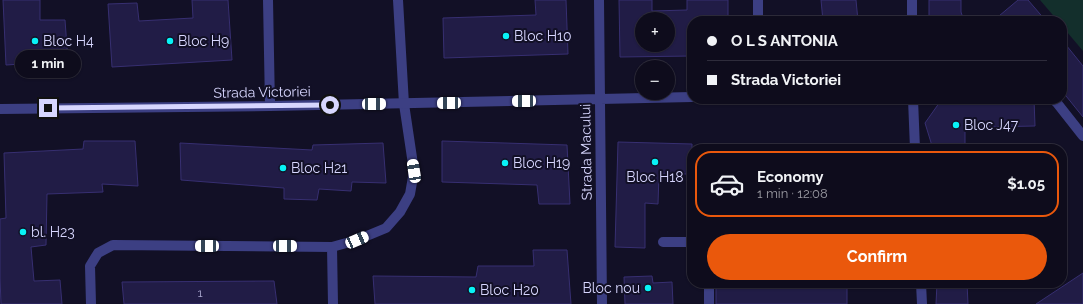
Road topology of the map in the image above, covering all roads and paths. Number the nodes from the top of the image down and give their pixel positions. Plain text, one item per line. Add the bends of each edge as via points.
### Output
1 (268, 0) edge
2 (398, 0) edge
3 (599, 0) edge
4 (758, 0) edge
5 (912, 0) edge
6 (758, 16) edge
7 (912, 16) edge
8 (687, 97) edge
9 (599, 100) junction
10 (404, 104) junction
11 (913, 104) edge
12 (1058, 104) edge
13 (270, 106) junction
14 (0, 109) edge
15 (1083, 136) edge
16 (915, 144) edge
17 (663, 242) dead end
18 (687, 242) edge
19 (332, 246) junction
20 (709, 288) edge
21 (921, 288) edge
22 (92, 304) edge
23 (333, 304) edge
24 (602, 304) edge
25 (709, 304) edge
26 (922, 304) edge

1 - 13 street
2 - 10 street
3 - 9 street, Strada Macului
4 - 6 street
5 - 7 street
8 - 9 street, Strada Victoriei
9 - 10 street, Strada Victoriei
9 - 24 street, Strada Macului
10 - 13 street, Strada Victoriei
10 - 19 street via 414,171 410,194 400,212 386,228 357,240
11 - 16 street
12 - 15 street
13 - 14 street, Strada Victoriei
17 - 18 street
19 - 22 street via 113,246 98,253 90,266
19 - 23 street
20 - 25 street
21 - 26 street

